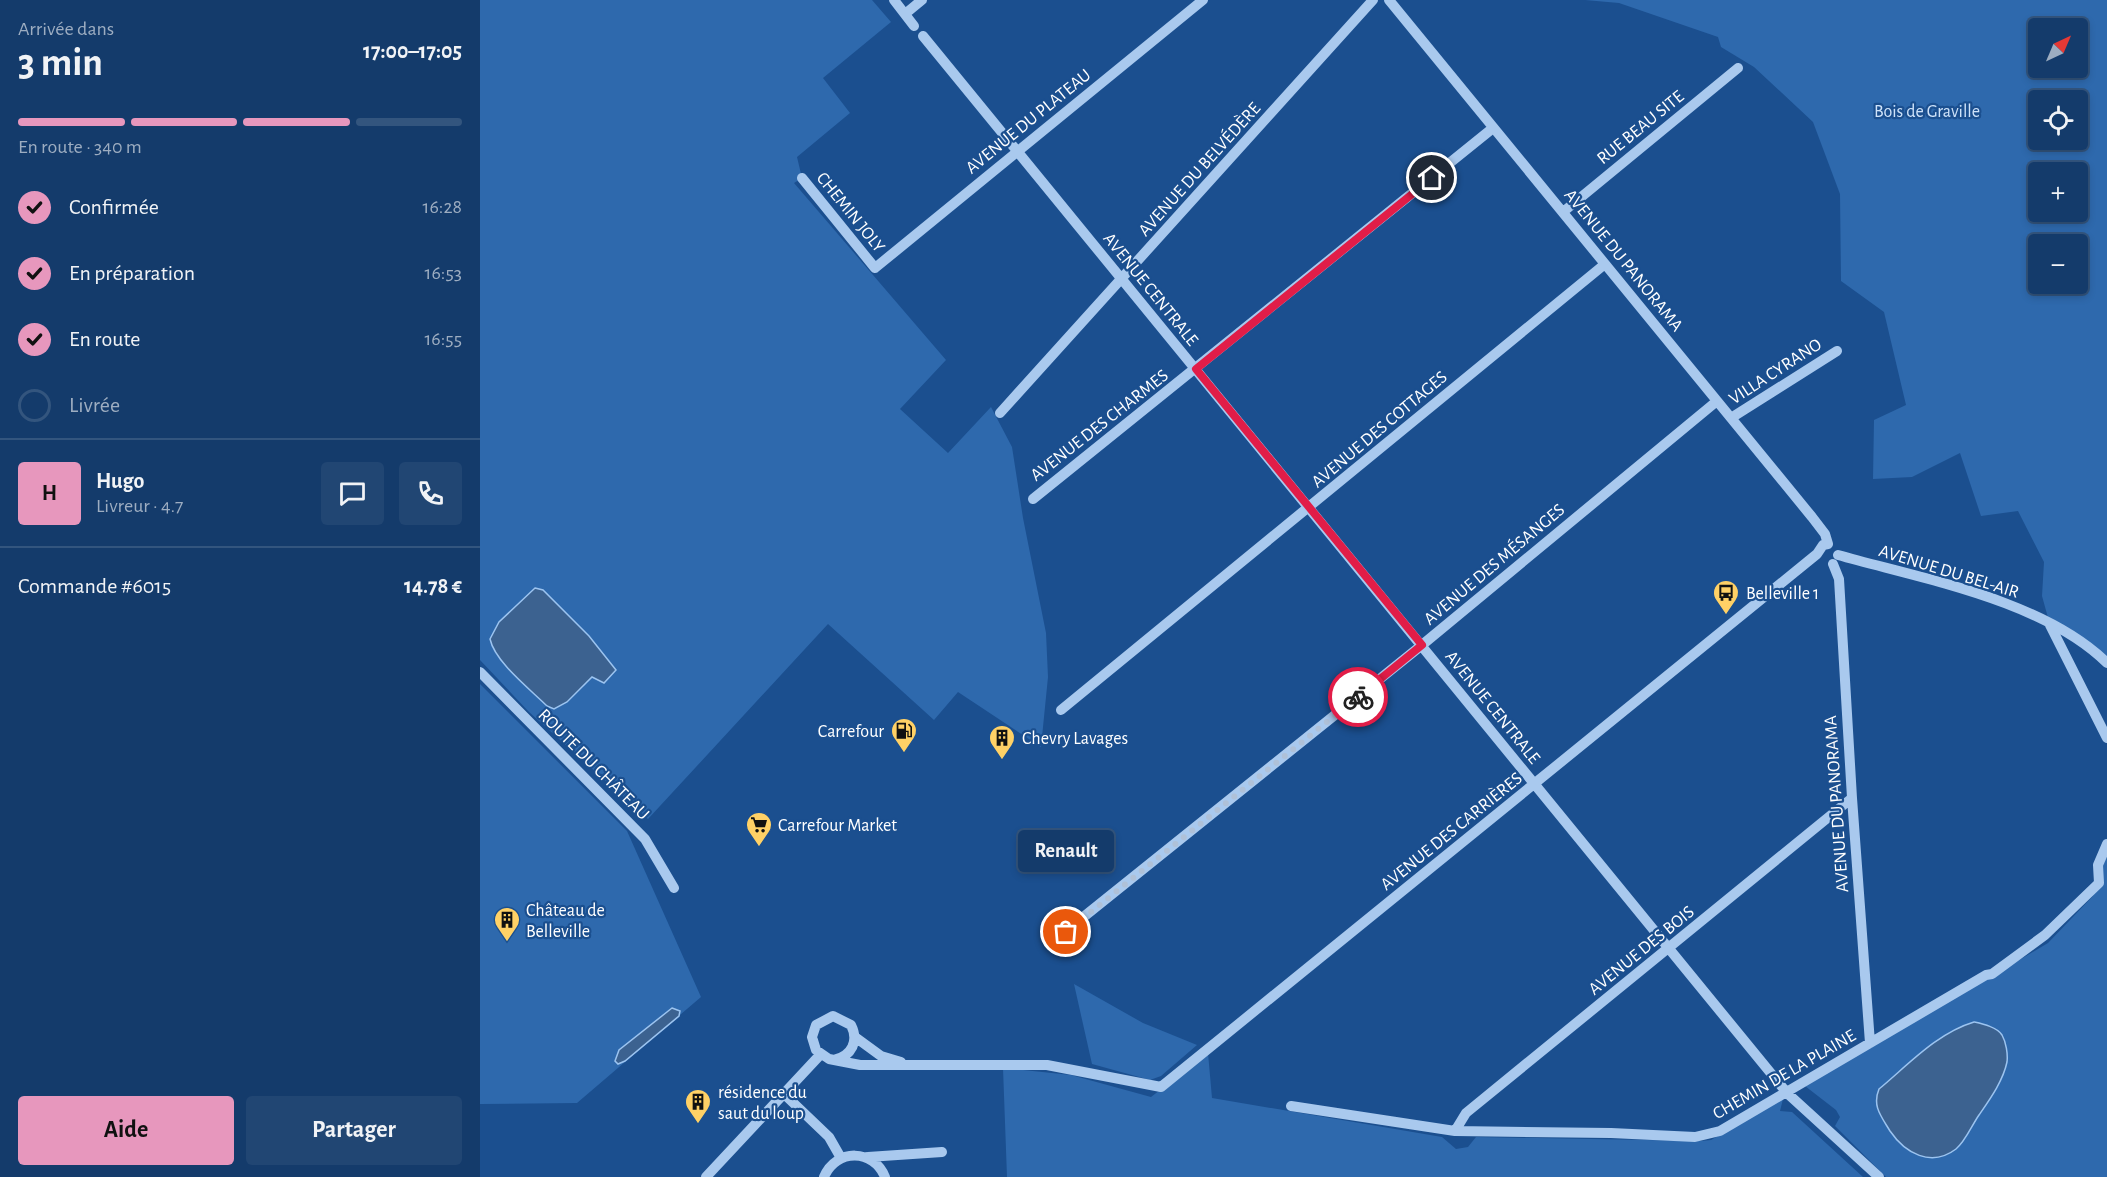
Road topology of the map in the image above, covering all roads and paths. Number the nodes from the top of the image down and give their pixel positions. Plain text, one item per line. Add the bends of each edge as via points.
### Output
1 (894, 0) edge
2 (922, 0) edge
3 (1203, 0) edge
4 (1373, 0) edge
5 (1389, 0) edge
6 (905, 14) junction
7 (914, 26) dead end
8 (923, 36) dead end
9 (1738, 68) dead end
10 (1493, 128) junction
11 (1016, 152) junction
12 (802, 178) dead end
13 (1563, 212) junction
14 (1605, 264) junction
15 (875, 268) joint
16 (1122, 279) junction
17 (1837, 351) dead end
18 (1196, 369) junction
19 (1717, 401) junction
20 (1000, 413) dead end
21 (1731, 418) junction
22 (1033, 499) dead end
23 (1309, 508) junction
24 (1828, 544) junction
25 (1817, 554) junction
26 (1836, 560) junction
27 (2050, 624) junction
28 (1422, 645) junction
29 (2107, 663) edge
30 (480, 672) edge
31 (1061, 711) dead end
32 (2107, 738) edge
33 (1535, 785) junction
34 (1852, 798) junction
35 (2107, 844) edge
36 (674, 888) dead end
37 (1066, 932) dead end
38 (1667, 950) junction
39 (855, 1037) junction
40 (1870, 1043) junction
41 (820, 1055) junction
42 (834, 1059) junction
43 (910, 1065) junction
44 (1787, 1092) junction
45 (784, 1094) junction
46 (1291, 1106) dead end
47 (1455, 1131) junction
48 (942, 1152) dead end
49 (866, 1157) junction
50 (841, 1158) junction
51 (706, 1177) edge
52 (825, 1177) edge
53 (885, 1177) edge
54 (1879, 1177) edge

1 - 6 street
2 - 6 street
3 - 11 street, AVENUE DU PLATEAU
4 - 16 street, AVENUE DU BELVÉDÈRE
5 - 10 street, AVENUE DU PANORAMA
6 - 7 street
8 - 11 street, AVENUE CENTRALE
9 - 13 street, RUE BEAU SITE
10 - 13 street, AVENUE DU PANORAMA
10 - 18 street, AVENUE DES CHARMES
11 - 15 street, AVENUE DU PLATEAU
11 - 16 street, AVENUE CENTRALE
12 - 15 street, CHEMIN JOLY
13 - 14 street, AVENUE DU PANORAMA
14 - 19 street, AVENUE DU PANORAMA
14 - 23 street, AVENUE DES COTTAGES
16 - 18 street, AVENUE CENTRALE
16 - 20 street, AVENUE DU BELVÉDÈRE
17 - 21 street, VILLA CYRANO
18 - 22 street, AVENUE DES CHARMES
18 - 23 street, AVENUE CENTRALE
19 - 21 street, AVENUE DU PANORAMA
19 - 28 street, AVENUE DES MÉSANGES
21 - 24 street, AVENUE DU PANORAMA via 1825,534
23 - 28 street, AVENUE CENTRALE
23 - 31 street, AVENUE DES COTTAGES
24 - 25 street
24 - 26 street via 1833,546
25 - 26 street via 1822,564
25 - 33 street, AVENUE DES CARRIÈRES
26 - 27 street, AVENUE DU BEL-AIR via 2002,602
26 - 34 street, AVENUE DU PANORAMA
27 - 29 street, AVENUE DU BEL-AIR
27 - 32 street
28 - 33 street, AVENUE CENTRALE
28 - 37 street, AVENUE DES MÉSANGES
30 - 36 street, ROUTE DU CHÂTEAU via 645,839
33 - 38 street, AVENUE CENTRALE
33 - 43 street, AVENUE DES CARRIÈRES via 1161,1087 1047,1065
34 - 38 street, AVENUE DES BOIS
34 - 40 street, AVENUE DU PANORAMA
35 - 40 street, CHEMIN DE LA PLAINE via 2097,865 2099,883 2027,950
38 - 44 street, AVENUE CENTRALE
38 - 47 street, AVENUE DES BOIS via 1466,1113
39 - 41 street via 846,1020 827,1017 813,1031 813,1044
39 - 42 street via 847,1055
39 - 43 street via 881,1056
40 - 44 street, CHEMIN DE LA PLAINE
41 - 42 street
41 - 45 street
42 - 43 street via 860,1065
44 - 47 street, CHEMIN DE LA PLAINE via 1720,1131 1695,1137
44 - 54 street, AVENUE CENTRALE
45 - 50 street via 829,1137
45 - 51 street
46 - 47 street, CHEMIN DE LA PLAINE
48 - 49 street
49 - 50 street
49 - 53 street via 876,1162
50 - 52 street

